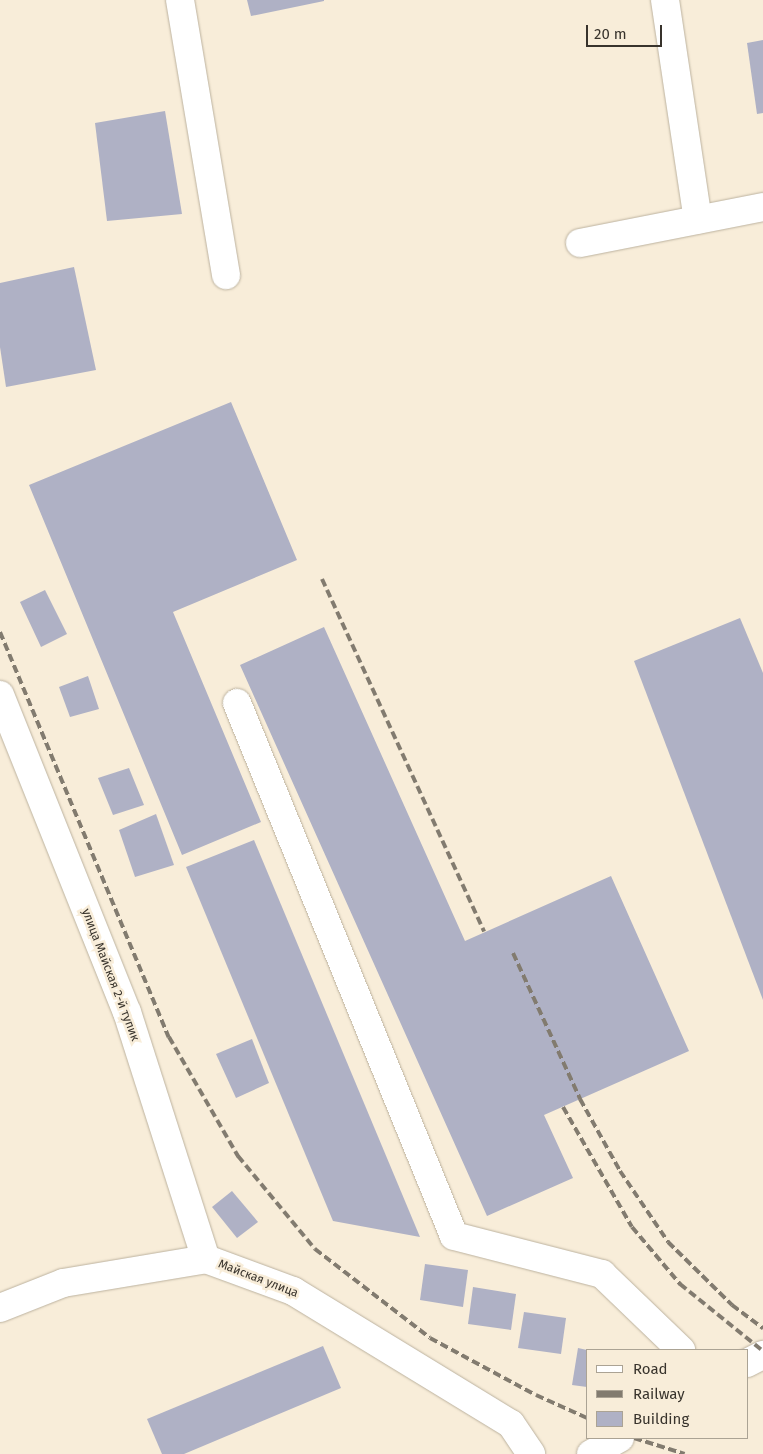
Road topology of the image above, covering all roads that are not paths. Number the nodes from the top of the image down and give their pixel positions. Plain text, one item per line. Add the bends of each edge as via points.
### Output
1 (180, 0) edge
2 (665, 0) edge
3 (763, 207) edge
4 (698, 220) junction
5 (580, 243) dead end
6 (226, 275) dead end
7 (0, 695) edge
8 (237, 703) dead end
9 (206, 1259) junction
10 (0, 1308) edge
11 (680, 1349) edge
12 (763, 1356) edge
13 (748, 1363) edge
14 (618, 1439) edge
15 (531, 1454) edge
16 (591, 1454) edge

1 - 6 street
2 - 4 street
3 - 4 street
4 - 5 street
7 - 9 street, улица Майская 2-й тупик via 127,1012
8 - 11 street via 454,1236 602,1274
9 - 10 street, Майская улица via 62,1284
9 - 15 street, Майская улица via 293,1290 512,1424
12 - 13 street
14 - 16 street

